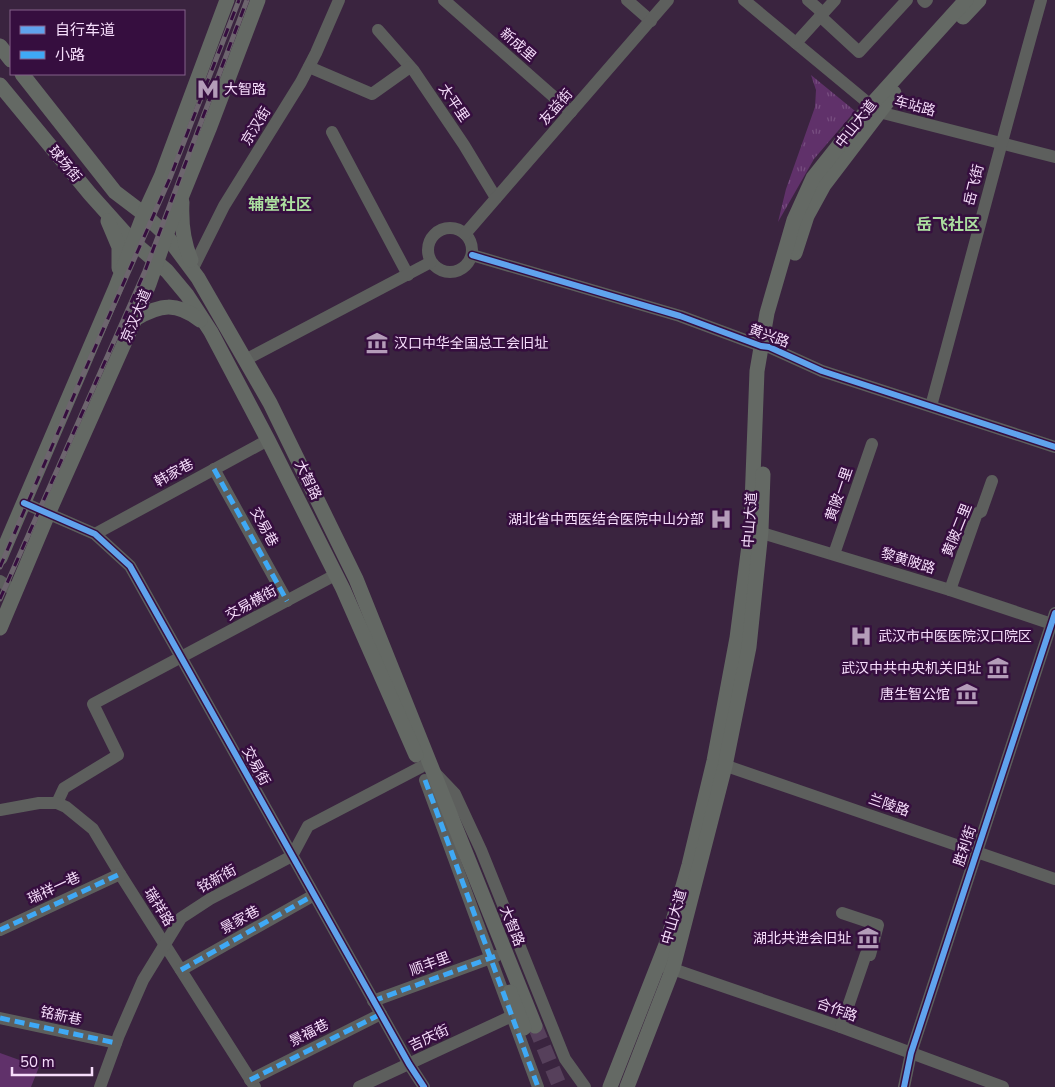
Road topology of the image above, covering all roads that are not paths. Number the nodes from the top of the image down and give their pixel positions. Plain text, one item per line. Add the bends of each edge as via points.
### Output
1 (227, 0) edge
2 (258, 0) edge
3 (339, 0) edge
4 (444, 0) edge
5 (627, 0) edge
6 (668, 0) edge
7 (744, 0) edge
8 (808, 0) edge
9 (834, 0) edge
10 (907, 0) edge
11 (966, 0) edge
12 (979, 0) edge
13 (1041, 0) edge
14 (821, 15) junction
15 (651, 21) junction
16 (378, 30) dead end
17 (796, 43) junction
18 (0, 46) edge
19 (10, 59) edge
20 (309, 67) junction
21 (410, 67) junction
22 (23, 75) edge
23 (0, 85) edge
24 (875, 108) junction
25 (571, 112) junction
26 (332, 132) dead end
27 (1000, 143) junction
28 (1055, 157) edge
29 (183, 190) junction
30 (90, 194) junction
31 (496, 198) junction
32 (144, 214) junction
33 (166, 234) junction
34 (465, 234) junction
35 (133, 242) junction
36 (472, 255) junction
37 (157, 261) junction
38 (431, 262) junction
39 (194, 266) joint
40 (408, 275) junction
41 (117, 284) junction
42 (135, 319) junction
43 (211, 332) junction
44 (765, 347) junction
45 (245, 360) junction
46 (931, 406) junction
47 (268, 440) junction
48 (872, 444) dead end
49 (1055, 448) edge
50 (214, 468) junction
51 (992, 481) dead end
52 (24, 503) junction
53 (48, 514) junction
54 (756, 531) junction
55 (95, 534) junction
56 (834, 554) junction
57 (0, 558) edge
58 (335, 575) junction
59 (0, 581) edge
60 (950, 590) junction
61 (16, 592) junction
62 (287, 601) junction
63 (1054, 621) edge
64 (0, 628) edge
65 (182, 658) junction
66 (719, 763) junction
67 (426, 772) junction
68 (57, 803) junction
69 (0, 810) edge
70 (976, 851) junction
71 (292, 856) junction
72 (120, 874) junction
73 (1055, 879) edge
74 (314, 896) junction
75 (842, 913) dead end
76 (0, 930) edge
77 (165, 944) junction
78 (493, 957) junction
79 (666, 967) junction
80 (181, 970) junction
81 (373, 1001) junction
82 (381, 1014) junction
83 (512, 1016) junction
84 (0, 1018) edge
85 (841, 1027) junction
86 (116, 1043) junction
87 (911, 1053) junction
88 (408, 1064) junction
89 (252, 1083) edge
90 (100, 1087) edge
91 (359, 1087) edge
92 (424, 1087) edge
93 (538, 1087) edge
94 (585, 1087) edge
95 (610, 1087) edge
96 (627, 1087) edge
97 (904, 1087) edge
98 (1003, 1087) edge

1 - 32 main road
2 - 29 main road, 京汉大道
3 - 20 street, 京汉街
4 - 25 street, 新成里
5 - 15 street
6 - 15 street, 友益街
7 - 17 street, 车站路
8 - 14 street
9 - 14 street
10 - 14 street via 859,52
11 - 24 main road, 中山大道
12 - 24 main road, 中山大道
13 - 27 street, 岳飞街
14 - 17 street
15 - 25 street, 友益街
16 - 21 street, 太平里
17 - 24 street, 车站路
18 - 19 main road
20 - 21 street via 372,94
20 - 39 street, 京汉街 via 224,206
21 - 31 street, 太平里
22 - 32 main road, 球场街 via 115,192
23 - 30 main road, 球场街
24 - 27 street, 车站路
24 - 44 main road, 中山大道 via 814,178 794,220 767,313
25 - 31 street, 友益街
26 - 40 street
27 - 28 street, 车站路
27 - 46 street, 岳飞街
29 - 33 main road, 京汉大道
29 - 39 main road via 184,240
30 - 35 main road, 球场街
30 - 41 main road via 119,247
31 - 34 street, 友益街
32 - 33 main road, 大智路
32 - 35 main road
33 - 37 main road, 京汉大道
33 - 45 main road, 大智路 via 198,278
34 - 36 street via 470,240
34 - 38 street via 451,228 437,232 428,245
35 - 37 main road, 大智路
35 - 41 main road
36 - 38 street via 465,267 451,273 443,272
36 - 44 street, 黄兴路 via 680,316
37 - 42 main road, 京汉大道
37 - 43 main road, 大智路 via 187,295
38 - 40 street
40 - 45 street
41 - 52 main road
42 - 43 main road via 159,308 177,307 193,315
42 - 53 main road, 京汉大道
43 - 47 main road, 大智路
44 - 46 street, 黄兴路 via 822,371
44 - 54 main road, 中山大道 via 758,370
45 - 67 main road, 大智路 via 270,403 356,578
46 - 49 street, 黄兴路
47 - 50 street, 韩家巷
47 - 58 main road, 大智路
48 - 56 street, 黄陂一里
50 - 55 street, 韩家巷
50 - 62 street, 交易巷
51 - 60 street, 黄陂二里
52 - 53 street, 交易街
52 - 57 main road
53 - 55 street, 交易街
53 - 61 main road, 京汉大道
54 - 56 street, 黎黄陂路
54 - 66 main road, 中山大道
55 - 65 street, 交易街 via 130,566
56 - 60 street, 黎黄陂路
58 - 62 street, 交易横街
58 - 67 main road, 大智路
59 - 61 street
60 - 63 street, 黎黄陂路
61 - 64 main road, 京汉大道
62 - 65 street, 交易横街
63 - 70 street, 胜利街
65 - 68 street, 交易横街 via 93,704 118,755 64,788
65 - 71 street, 交易街
66 - 70 street, 兰陵路
66 - 79 main road, 中山大道 via 667,942
67 - 71 street via 308,826
67 - 78 main road, 大智路
67 - 78 main road, 大智路 via 478,882 529,1027
67 - 94 street, 大智路 via 455,794 481,850 565,1060
68 - 69 street
68 - 72 street, 瑞祥路 via 93,829
70 - 73 street, 兰陵路
70 - 87 street, 胜利街
71 - 74 street, 交易街
71 - 77 street, 铭新街 via 181,918
72 - 76 street, 瑞祥一巷
72 - 77 street, 瑞祥路
74 - 80 street, 景家巷
74 - 81 street, 交易街
75 - 85 street via 878,925 870,956 866,954
77 - 80 street, 瑞祥路
77 - 86 street, 铭新街 via 143,980
78 - 81 street, 顺丰里
78 - 83 street, 大智路
79 - 85 street, 合作路
79 - 95 main road, 中山大道
79 - 96 main road, 中山大道
80 - 89 street, 瑞祥路
81 - 82 street, 交易街
82 - 88 street, 交易街
82 - 89 street, 景福巷
83 - 88 street, 吉庆街
83 - 93 street, 大智路
84 - 86 street, 铭新巷
85 - 87 street, 合作路
86 - 90 street, 铭新街
87 - 97 street, 胜利街
87 - 98 street, 合作路
88 - 91 street, 吉庆街
88 - 92 street, 交易街

